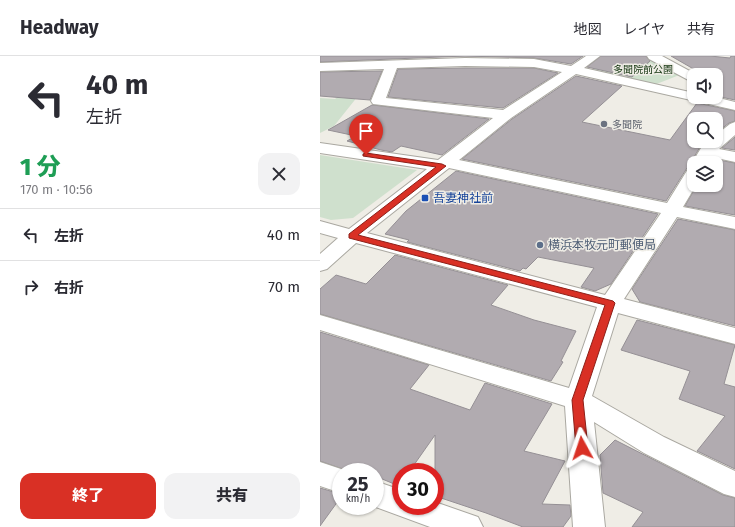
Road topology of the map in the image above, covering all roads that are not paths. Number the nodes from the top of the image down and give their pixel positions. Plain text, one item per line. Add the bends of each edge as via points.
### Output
1 (356, 56) edge
2 (594, 56) edge
3 (653, 56) edge
4 (392, 65) junction
5 (320, 67) edge
6 (338, 67) junction
7 (574, 70) junction
8 (687, 75) edge
9 (687, 95) edge
10 (723, 97) edge
11 (723, 103) edge
12 (735, 105) edge
13 (506, 115) junction
14 (735, 127) edge
15 (320, 148) edge
16 (704, 156) edge
17 (723, 157) edge
18 (735, 157) edge
19 (445, 164) junction
20 (687, 185) edge
21 (672, 210) junction
22 (735, 223) edge
23 (320, 228) edge
24 (352, 236) junction
25 (320, 265) edge
26 (610, 303) junction
27 (320, 322) edge
28 (735, 336) edge
29 (578, 400) junction
30 (320, 474) edge
31 (332, 478) edge
32 (735, 485) edge
33 (434, 515) edge
34 (467, 527) edge
35 (588, 527) edge

1 - 6 street
2 - 7 street
3 - 8 street
4 - 6 street
4 - 7 street via 527,63
4 - 13 street via 378,100
5 - 6 street
7 - 9 street
7 - 13 street
10 - 12 street
11 - 12 street
13 - 19 street
14 - 16 street
15 - 19 street
17 - 18 street
19 - 21 street
19 - 24 street
20 - 21 street
21 - 22 street
21 - 26 street
23 - 24 street
24 - 25 street
24 - 26 street
26 - 28 street
26 - 29 street
27 - 29 street
29 - 32 street via 654,445
29 - 35 street
30 - 31 street
33 - 34 street

